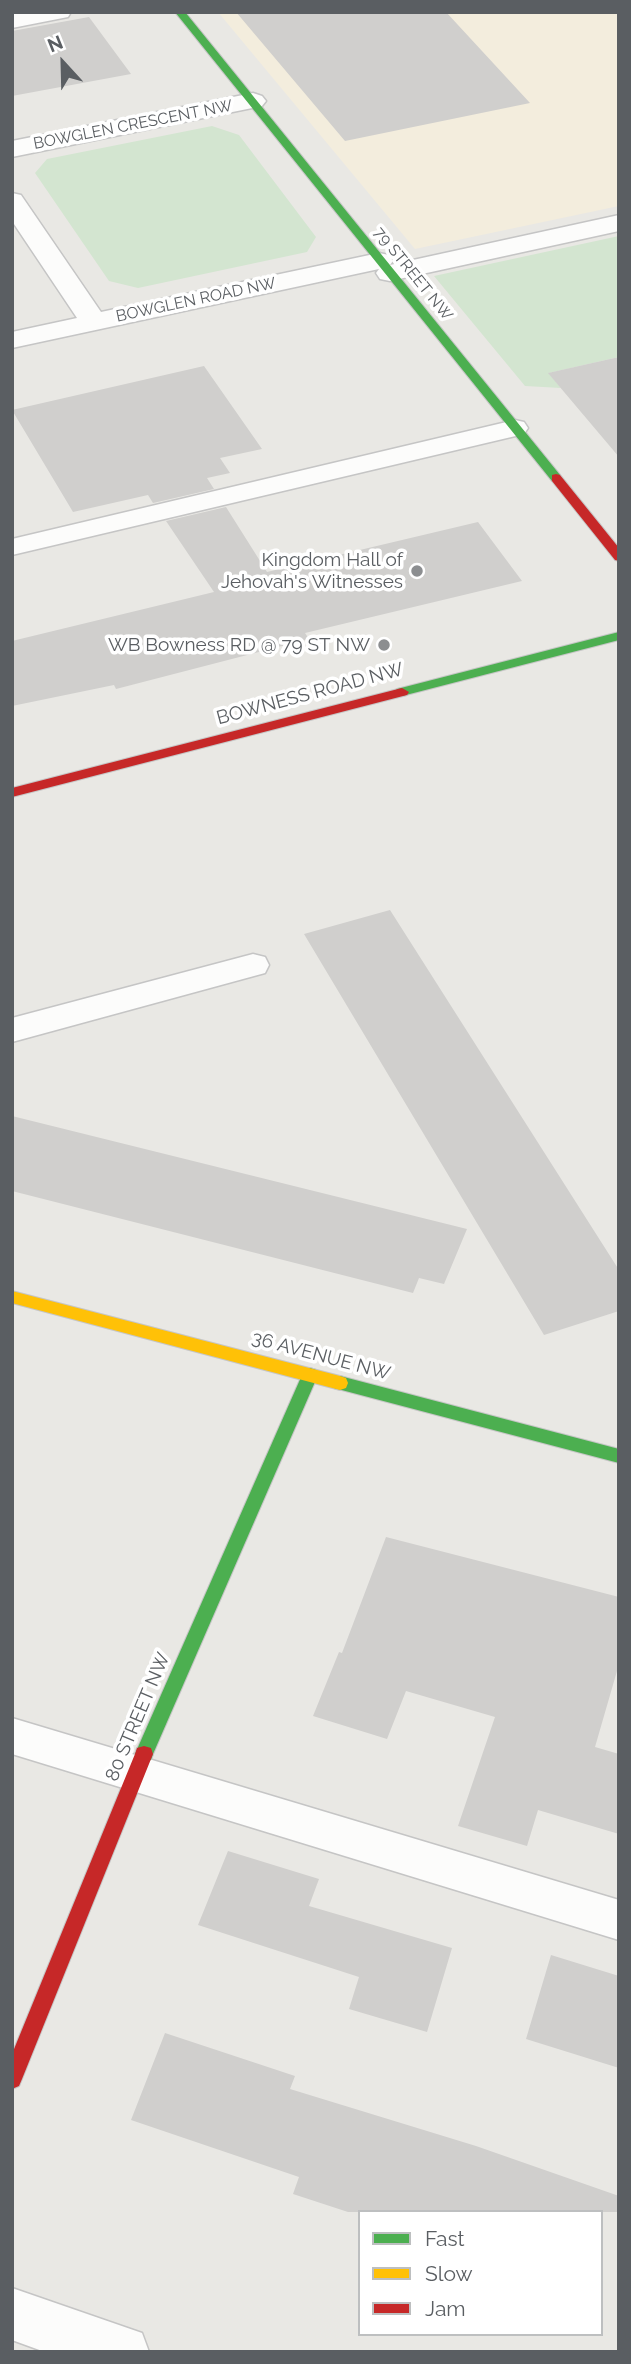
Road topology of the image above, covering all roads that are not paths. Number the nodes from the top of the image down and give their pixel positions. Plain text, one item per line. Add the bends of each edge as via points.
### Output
1 (60, 12) edge
2 (180, 12) edge
3 (12, 21) edge
4 (253, 101) junction
5 (12, 149) edge
6 (12, 201) edge
7 (619, 223) edge
8 (384, 267) junction
9 (94, 322) junction
10 (12, 340) edge
11 (515, 428) junction
12 (12, 547) edge
13 (619, 557) edge
14 (619, 636) edge
15 (12, 793) edge
16 (253, 965) dead end
17 (12, 1030) edge
18 (12, 1297) edge
19 (310, 1375) junction
20 (619, 1456) edge
21 (12, 1736) edge
22 (136, 1773) junction
23 (619, 1920) edge
24 (12, 2079) edge
25 (12, 2314) edge
26 (123, 2352) edge

1 - 3 lane
2 - 4 street, 79 STREET NW
4 - 5 street, BOWGLEN CRESCENT NW
4 - 8 street, 79 STREET NW
6 - 9 street
7 - 8 street, BOWGLEN ROAD NW
8 - 9 street, BOWGLEN ROAD NW
8 - 11 street, 79 STREET NW
9 - 10 street, BOWGLEN ROAD NW
11 - 12 lane
11 - 13 street, 79 STREET NW
14 - 15 street, BOWNESS ROAD NW
16 - 17 lane
18 - 19 street, 36 AVENUE NW
19 - 20 street, 36 AVENUE NW
19 - 22 street, 80 STREET NW
21 - 22 lane
22 - 23 lane
22 - 24 street, 80 STREET NW
25 - 26 street

